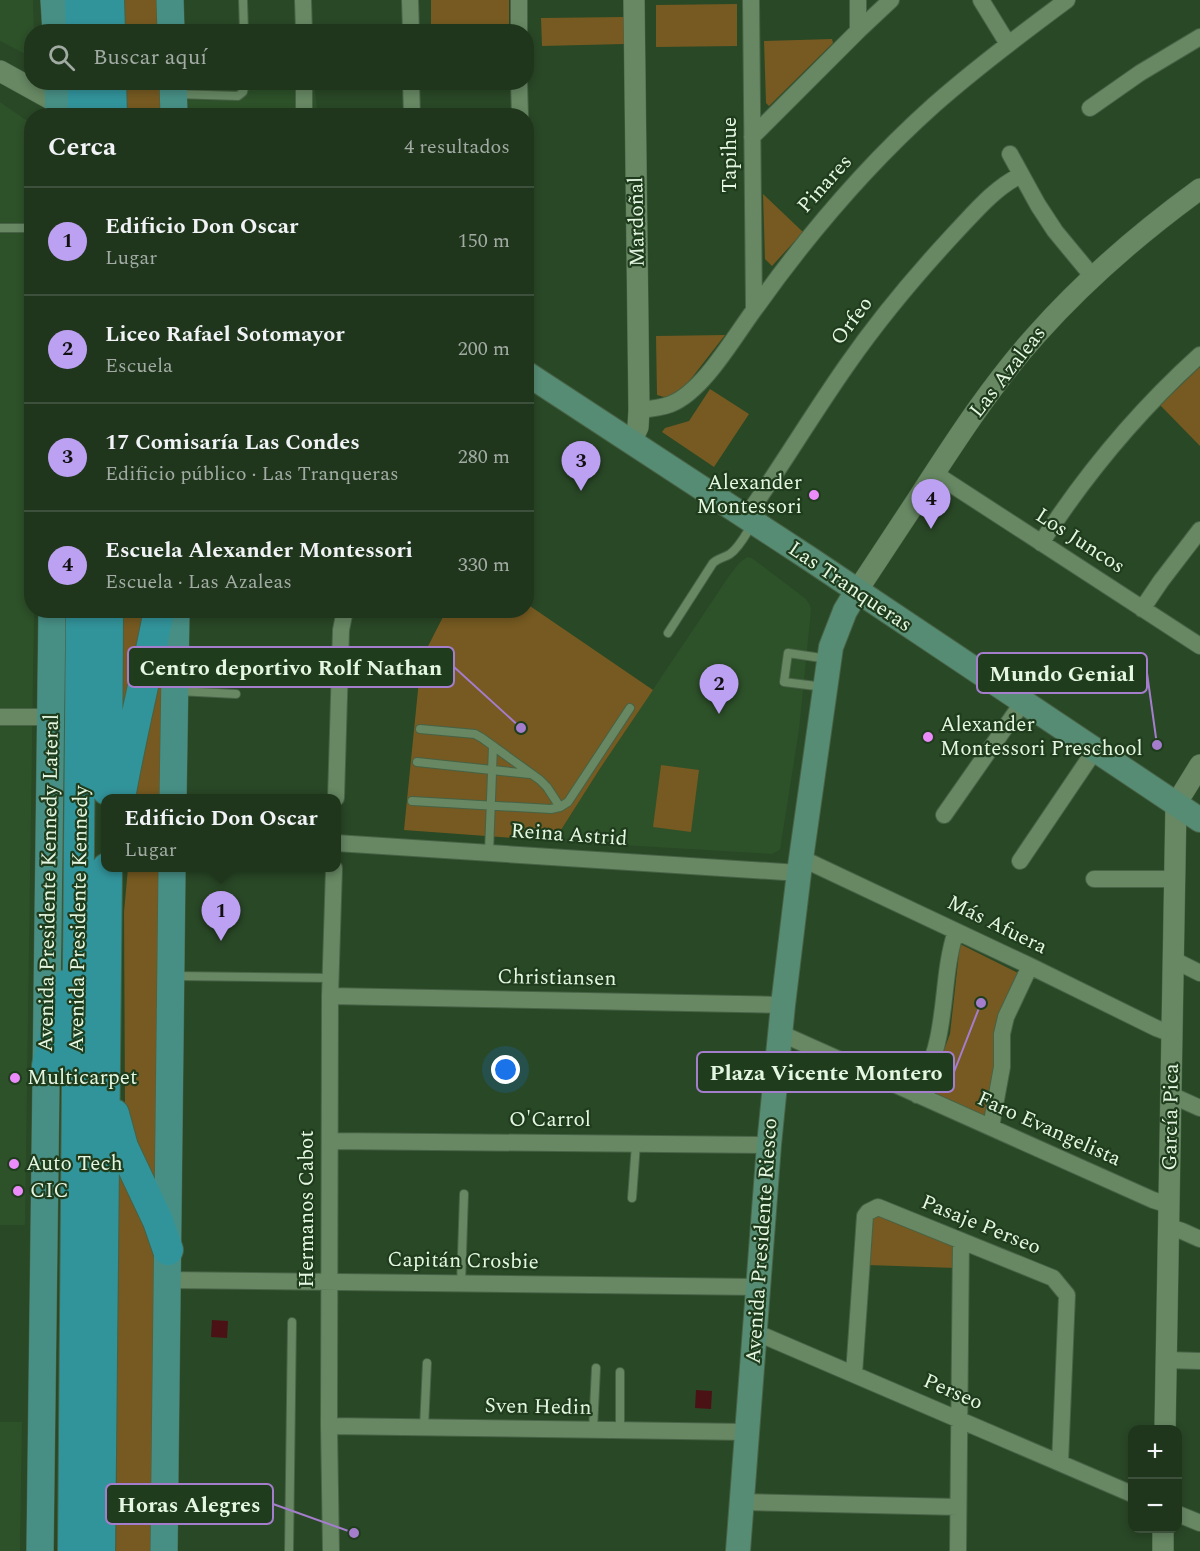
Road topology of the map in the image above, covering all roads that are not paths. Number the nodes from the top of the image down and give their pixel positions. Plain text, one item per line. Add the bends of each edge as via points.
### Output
1 (54, 0) edge
2 (80, 0) edge
3 (109, 0) edge
4 (170, 0) edge
5 (243, 0) edge
6 (303, 0) edge
7 (410, 0) edge
8 (519, 0) edge
9 (634, 0) edge
10 (751, 0) edge
11 (858, 0) edge
12 (891, 0) edge
13 (981, 0) edge
14 (1067, 0) edge
15 (56, 24) edge
16 (81, 24) edge
17 (110, 24) edge
18 (171, 24) edge
19 (244, 24) edge
20 (304, 24) edge
21 (411, 24) edge
22 (519, 24) edge
23 (858, 31) junction
24 (1200, 37) edge
25 (1008, 44) junction
26 (0, 71) edge
27 (24, 83) edge
28 (37, 90) edge
29 (75, 90) edge
30 (111, 90) edge
31 (243, 90) edge
32 (304, 90) edge
33 (411, 90) edge
34 (519, 90) edge
35 (173, 97) edge
36 (64, 104) edge
37 (112, 108) edge
38 (304, 108) edge
39 (412, 108) edge
40 (520, 108) edge
41 (1090, 108) dead end
42 (752, 137) junction
43 (1010, 154) dead end
44 (1021, 175) junction
45 (1200, 189) edge
46 (0, 228) edge
47 (24, 228) edge
48 (1093, 277) junction
49 (754, 309) junction
50 (1200, 355) edge
51 (534, 378) edge
52 (639, 410) junction
53 (631, 442) junction
54 (934, 472) junction
55 (750, 520) junction
56 (1200, 530) edge
57 (1041, 543) junction
58 (850, 587) junction
59 (1142, 609) junction
60 (52, 618) edge
61 (81, 618) edge
62 (108, 618) edge
63 (158, 618) edge
64 (176, 618) edge
65 (343, 618) edge
66 (668, 633) dead end
67 (1200, 646) edge
68 (830, 653) junction
69 (825, 687) junction
70 (175, 690) junction
71 (236, 694) dead end
72 (1023, 702) junction
73 (630, 708) dead end
74 (0, 717) edge
75 (51, 717) junction
76 (420, 729) dead end
77 (493, 746) junction
78 (1095, 750) junction
79 (417, 762) dead end
80 (1200, 765) edge
81 (492, 770) junction
82 (532, 774) junction
83 (107, 794) edge
84 (121, 794) edge
85 (173, 794) edge
86 (336, 794) edge
87 (412, 801) dead end
88 (1176, 804) junction
89 (490, 806) junction
90 (560, 807) junction
91 (944, 815) dead end
92 (1200, 820) edge
93 (341, 843) edge
94 (489, 852) junction
95 (1020, 861) dead end
96 (800, 865) junction
97 (172, 872) edge
98 (334, 872) edge
99 (107, 873) edge
100 (1094, 879) dead end
101 (1175, 879) junction
102 (79, 911) junction
103 (956, 931) junction
104 (1174, 960) junction
105 (1030, 966) junction
106 (1200, 973) edge
107 (171, 976) junction
108 (331, 978) junction
109 (330, 996) junction
110 (783, 1005) junction
111 (780, 1033) junction
112 (1172, 1034) junction
113 (105, 1059) junction
114 (47, 1066) junction
115 (917, 1095) junction
116 (1171, 1095) junction
117 (1200, 1108) edge
118 (991, 1127) junction
119 (331, 1141) junction
120 (636, 1144) junction
121 (769, 1145) junction
122 (464, 1194) dead end
123 (632, 1198) dead end
124 (1169, 1205) junction
125 (1169, 1227) junction
126 (1200, 1239) edge
127 (961, 1241) junction
128 (168, 1250) junction
129 (168, 1280) junction
130 (329, 1283) junction
131 (461, 1284) junction
132 (758, 1287) junction
133 (292, 1322) dead end
134 (755, 1332) junction
135 (1167, 1360) junction
136 (1200, 1361) edge
137 (427, 1363) dead end
138 (596, 1368) dead end
139 (620, 1372) dead end
140 (854, 1374) junction
141 (960, 1420) junction
142 (1165, 1425) edge
143 (328, 1426) junction
144 (424, 1427) junction
145 (593, 1430) junction
146 (620, 1430) junction
147 (747, 1432) junction
148 (1060, 1463) junction
149 (1128, 1492) edge
150 (742, 1502) junction
151 (958, 1507) junction
152 (1182, 1516) edge
153 (1200, 1523) edge
154 (1163, 1533) edge
155 (40, 1551) edge
156 (73, 1551) edge
157 (100, 1551) edge
158 (164, 1551) edge
159 (289, 1551) edge
160 (331, 1551) edge
161 (738, 1551) edge
162 (958, 1551) edge
163 (1163, 1551) edge

1 - 15 main road
2 - 16 highway
3 - 17 highway
4 - 18 main road
5 - 19 lane
6 - 20 street
7 - 21 street
8 - 22 street
9 - 52 street, Mardoñal
10 - 42 street, Tapihue
11 - 23 street
12 - 23 street
13 - 25 street
14 - 25 street, Pinares
23 - 42 street
24 - 41 street
25 - 49 street, Pinares via 933,106 867,170 808,237
26 - 27 street
28 - 36 street
29 - 36 highway
30 - 37 highway
31 - 35 lane via 238,96
32 - 38 street
33 - 39 street
34 - 40 street
42 - 49 street, Tapihue
43 - 44 street
44 - 48 street via 1055,231
44 - 55 street, Orfeo via 1001,187 968,219 891,306 846,367
45 - 48 street, Las Azaleas
46 - 47 lane
48 - 54 street, Las Azaleas via 1036,335
49 - 52 street, Pinares via 712,369 683,398 660,408
50 - 57 street via 1118,439
51 - 53 main road, Las Tranqueras
52 - 53 street, Mardoñal via 638,427
53 - 55 main road, Las Tranqueras
54 - 57 street, Los Juncos
54 - 58 street, Las Azaleas
55 - 58 main road, Las Tranqueras
55 - 66 lane via 735,549 713,563
56 - 59 street
57 - 59 street, Los Juncos
58 - 68 main road, Avenida Presidente Riesco via 832,603 828,624
58 - 72 main road, Las Tranqueras
59 - 67 street, Los Juncos
60 - 75 main road, Avenida Presidente Kennedy Lateral
61 - 102 highway, Avenida Presidente Kennedy
62 - 83 highway, Avenida Presidente Kennedy
63 - 84 highway
64 - 70 main road
65 - 86 street
68 - 69 main road, Avenida Presidente Riesco
68 - 69 lane via 788,653 784,682
69 - 96 main road, Avenida Presidente Riesco
70 - 71 lane
70 - 85 main road
72 - 78 main road, Las Tranqueras
72 - 91 street
73 - 90 lane via 568,802
74 - 75 street
75 - 114 main road, Avenida Presidente Kennedy Lateral
76 - 77 lane via 475,734
77 - 81 lane
77 - 82 lane
78 - 88 main road, Las Tranqueras
78 - 95 street
79 - 81 lane
80 - 88 street
81 - 82 lane
81 - 89 lane
82 - 90 lane via 547,787
87 - 89 lane
88 - 92 main road, Las Tranqueras
88 - 101 street, García Pica
89 - 90 lane
89 - 94 lane
93 - 94 street, Reina Astrid
94 - 96 street, Reina Astrid
96 - 103 street, Más Afuera
96 - 110 main road, Avenida Presidente Riesco
97 - 107 main road
98 - 108 street, Hermanos Cabot
99 - 113 highway, Avenida Presidente Kennedy
100 - 101 street
101 - 104 street, García Pica
102 - 114 highway via 67,984
102 - 156 highway, Avenida Presidente Kennedy
103 - 105 street, Más Afuera
103 - 115 street via 938,1040
104 - 106 street
104 - 112 street, García Pica
105 - 112 street, Más Afuera
105 - 118 street via 1004,1025 1002,1067
107 - 108 lane
107 - 128 main road
108 - 109 street, Hermanos Cabot
109 - 110 street, Christiansen
109 - 119 street, Hermanos Cabot
110 - 111 main road, Avenida Presidente Riesco
111 - 115 street, Faro Evangelista
111 - 121 main road, Avenida Presidente Riesco
112 - 116 street, García Pica
113 - 128 highway via 123,1147
113 - 157 highway, Avenida Presidente Kennedy
114 - 155 main road, Avenida Presidente Kennedy Lateral
115 - 118 street, Faro Evangelista
116 - 117 street
116 - 124 street, García Pica
118 - 124 street, Faro Evangelista
119 - 120 street, O'Carrol
119 - 130 street, Hermanos Cabot
120 - 121 street, O'Carrol
120 - 123 lane
121 - 132 main road, Avenida Presidente Riesco
122 - 131 lane
124 - 125 street, García Pica
125 - 126 street
125 - 135 street, García Pica
127 - 140 street, Pasaje Perseo via 878,1207 868,1212
127 - 141 street
127 - 148 street, Pasaje Perseo via 1053,1278 1067,1295
128 - 129 main road
129 - 130 street, Capitán Crosbie
129 - 158 main road
130 - 131 street, Capitán Crosbie
130 - 143 street, Hermanos Cabot
131 - 132 street, Capitán Crosbie
132 - 134 main road, Avenida Presidente Riesco
133 - 159 lane
134 - 140 street, Perseo
134 - 147 main road, Avenida Presidente Riesco
135 - 136 street
135 - 142 street, García Pica
137 - 144 lane
138 - 145 lane
139 - 146 lane
140 - 141 street, Perseo
141 - 148 street, Perseo
141 - 151 street
143 - 144 street, Sven Hedin
143 - 160 street, Hermanos Cabot
144 - 145 street, Sven Hedin
145 - 146 street, Sven Hedin
146 - 147 street, Sven Hedin
147 - 150 main road, Avenida Presidente Riesco
148 - 149 street, Perseo
150 - 151 street
150 - 161 main road, Avenida Presidente Riesco
151 - 162 street
152 - 153 street
154 - 163 street

